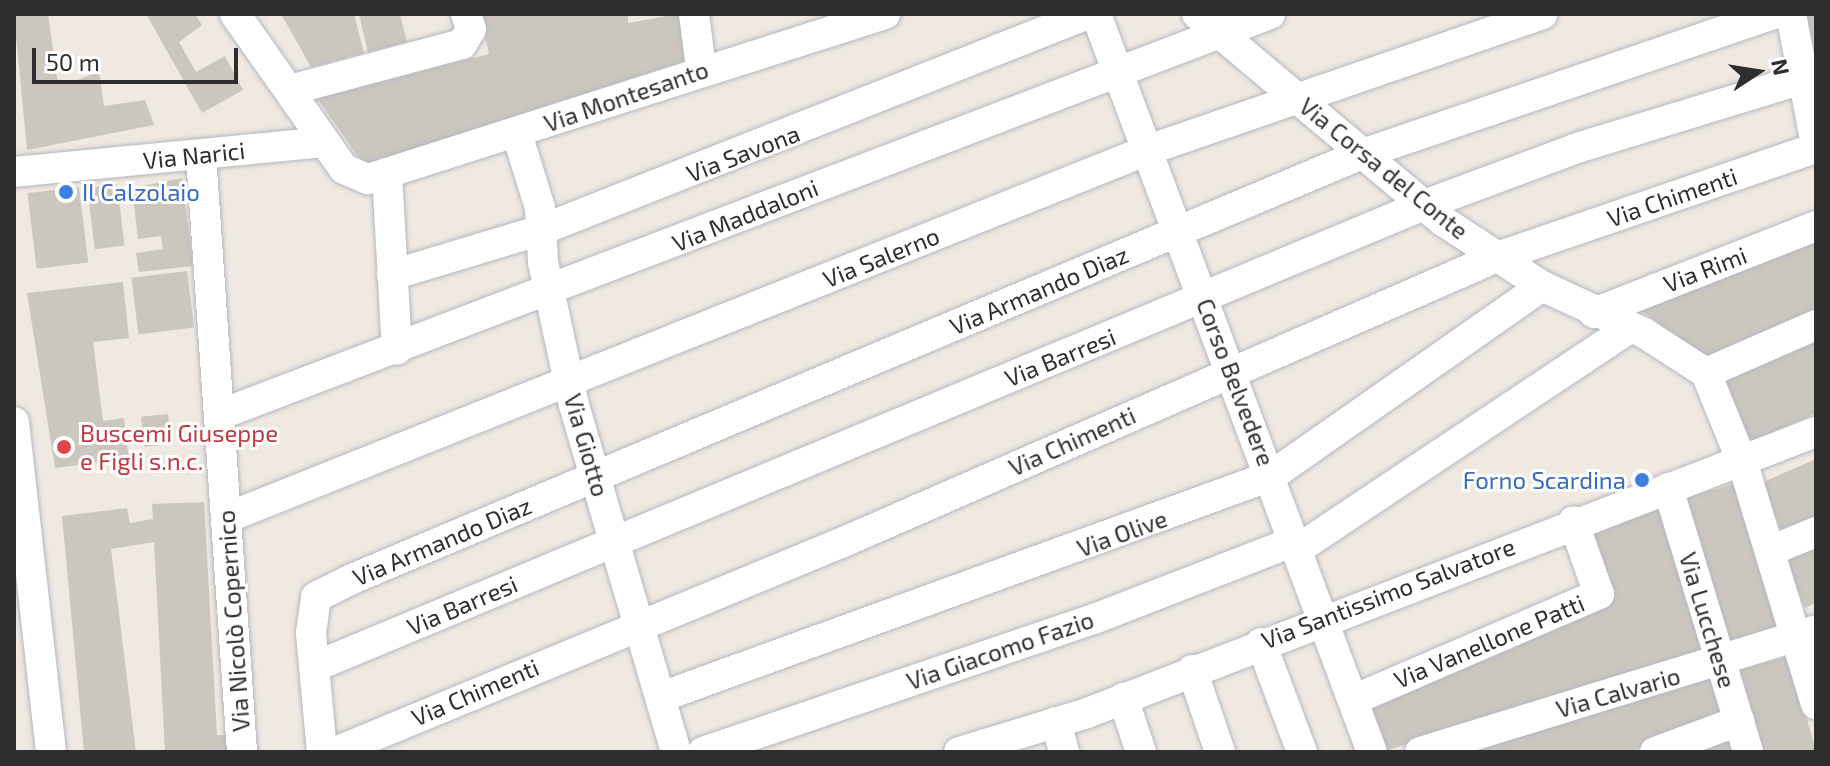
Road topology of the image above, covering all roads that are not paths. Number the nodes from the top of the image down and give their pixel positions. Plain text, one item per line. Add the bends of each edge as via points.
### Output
1 (235, 14) edge
2 (694, 14) edge
3 (885, 14) edge
4 (1088, 14) edge
5 (1096, 14) edge
6 (1270, 14) edge
7 (1542, 14) edge
8 (1774, 14) edge
9 (1791, 14) edge
10 (468, 22) edge
11 (1208, 22) edge
12 (1117, 67) junction
13 (701, 69) junction
14 (1812, 77) edge
15 (290, 90) junction
16 (1296, 96) junction
17 (517, 134) junction
18 (325, 142) junction
19 (1816, 147) edge
20 (1148, 150) junction
21 (1362, 154) junction
22 (201, 155) junction
23 (14, 172) edge
24 (378, 176) junction
25 (1424, 205) junction
26 (1816, 226) edge
27 (541, 230) junction
28 (1178, 230) junction
29 (1497, 257) junction
30 (392, 275) junction
31 (1542, 286) junction
32 (550, 293) junction
33 (1205, 300) junction
34 (1594, 313) junction
35 (1816, 325) edge
36 (1629, 328) junction
37 (397, 350) junction
38 (1232, 371) junction
39 (1706, 373) junction
40 (570, 385) junction
41 (219, 415) junction
42 (14, 422) edge
43 (1816, 432) edge
44 (1743, 464) junction
45 (595, 476) junction
46 (1271, 476) junction
47 (1668, 488) junction
48 (226, 518) junction
49 (1573, 521) junction
50 (1816, 532) edge
51 (615, 542) junction
52 (1296, 545) junction
53 (1770, 551) junction
54 (1323, 618) junction
55 (638, 621) junction
56 (1806, 633) edge
57 (1261, 643) junction
58 (1720, 661) junction
59 (314, 667) junction
60 (1192, 670) junction
61 (661, 697) junction
62 (1123, 698) junction
63 (1353, 700) junction
64 (1816, 704) edge
65 (1739, 721) junction
66 (1056, 722) junction
67 (976, 749) edge
68 (51, 752) edge
69 (242, 752) edge
70 (322, 752) edge
71 (335, 752) edge
72 (676, 752) edge
73 (703, 752) edge
74 (1064, 752) edge
75 (1141, 752) edge
76 (1220, 752) edge
77 (1302, 752) edge
78 (1372, 752) edge
79 (1420, 752) edge
80 (1655, 752) edge
81 (1748, 752) edge

1 - 15 street
2 - 13 street
3 - 13 street, Via Montesanto
4 - 27 street, Via Savona
5 - 12 street, Corso Belvedere
6 - 11 street, Via Maddaloni
7 - 16 street, Via Salerno
8 - 21 street, Via Armando Diaz
9 - 14 street
10 - 15 street via 462,44
11 - 12 street, Via Maddaloni
11 - 16 street, Via Corsa del Conte
12 - 20 street, Corso Belvedere
12 - 32 street, Via Maddaloni
13 - 17 street, Via Montesanto
14 - 19 street
14 - 25 street, Via Barresi via 1577,148
15 - 18 street
16 - 20 street, Via Salerno
16 - 21 street, Via Corsa del Conte
17 - 24 street, Via Montesanto
17 - 27 street, Via Giotto
18 - 22 street, Via Narici
18 - 24 street via 344,169
19 - 29 street, Via Chimenti
20 - 28 street, Corso Belvedere
20 - 40 street, Via Salerno
21 - 25 street, Via Corsa del Conte
21 - 28 street, Via Armando Diaz
22 - 23 street, Via Narici
22 - 41 street, Via Nicolò Copernico
24 - 30 street
25 - 29 street, Via Corsa del Conte
25 - 33 street, Via Barresi
26 - 34 street, Via Rimi
27 - 30 street, Via Savona
27 - 32 street, Via Giotto
28 - 33 street, Corso Belvedere
28 - 45 street, Via Armando Diaz
29 - 31 street, Via Corsa del Conte
29 - 38 street, Via Chimenti
30 - 37 street
31 - 34 street, Via Corsa del Conte
31 - 46 street, Via Olive
32 - 37 street, Via Maddaloni
32 - 40 street, Via Giotto
33 - 38 street, Corso Belvedere
33 - 51 street, Via Barresi
34 - 36 street, Via Corsa del Conte
35 - 39 street
36 - 39 street, Via Corsa del Conte
36 - 52 street, Via Giacomo Fazio
37 - 41 street, Via Maddaloni
38 - 46 street, Corso Belvedere
38 - 55 street, Via Chimenti via 848,540
39 - 44 street
40 - 45 street, Via Giotto
40 - 48 street, Via Salerno
41 - 48 street, Via Nicolò Copernico
42 - 68 street
43 - 44 street, Via Santissimo Salvatore
44 - 47 street, Via Santissimo Salvatore
44 - 53 street
45 - 51 street, Via Giotto
45 - 59 street, Via Armando Diaz via 316,597
46 - 52 street, Corso Belvedere
46 - 61 street, Via Olive
47 - 49 street, Via Santissimo Salvatore
47 - 58 street, Via Lucchese
48 - 69 street, Via Nicolò Copernico
49 - 54 street, Via Santissimo Salvatore
49 - 63 street, Via Vanellone Patti via 1599,594
50 - 53 street
51 - 55 street, Via Giotto
51 - 59 street, Via Barresi
52 - 54 street, Corso Belvedere
52 - 73 street, Via Giacomo Fazio
53 - 56 street
54 - 57 street, Via Santissimo Salvatore
54 - 63 street, Corso Belvedere
55 - 61 street, Via Giotto
55 - 71 street, Via Chimenti
56 - 58 street, Via Calvario
56 - 64 street
57 - 60 street, Via Santissimo Salvatore
57 - 77 street
58 - 65 street, Via Lucchese
58 - 79 street, Via Calvario
59 - 70 street
60 - 62 street, Via Santissimo Salvatore
60 - 76 street
61 - 72 street, Via Giotto
62 - 66 street, Via Santissimo Salvatore
62 - 75 street
63 - 78 street, Corso Belvedere
65 - 80 street
65 - 81 street, Via Lucchese
66 - 67 street, Via Santissimo Salvatore
66 - 74 street

